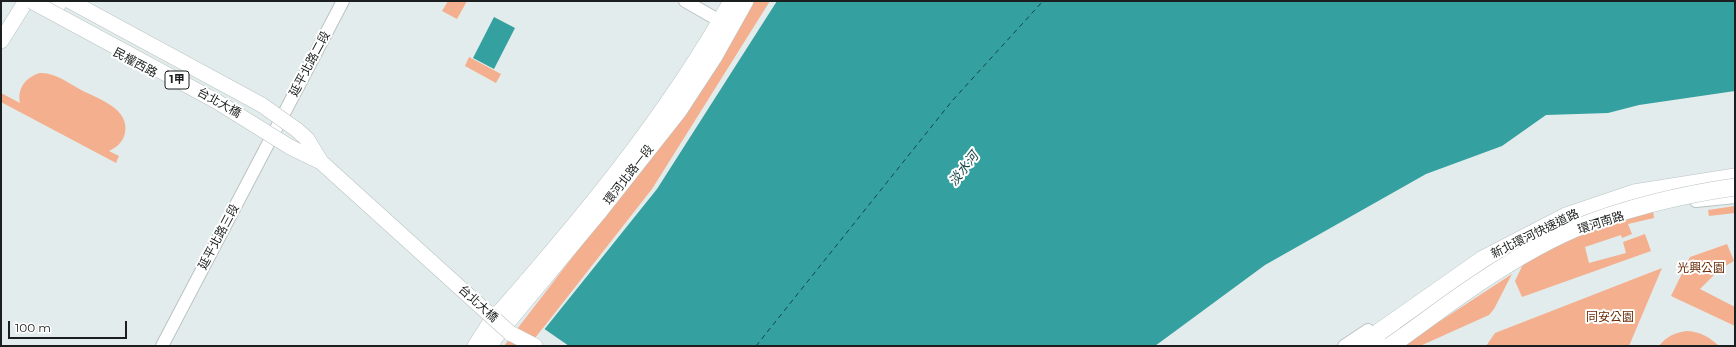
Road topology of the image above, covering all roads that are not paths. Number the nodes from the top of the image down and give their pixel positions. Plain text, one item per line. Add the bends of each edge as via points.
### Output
1 (79, 1) edge
2 (343, 1) edge
3 (685, 1) edge
4 (731, 1) edge
5 (746, 1) edge
6 (25, 2) edge
7 (60, 2) edge
8 (720, 21) junction
9 (1, 41) edge
10 (285, 112) junction
11 (276, 127) joint
12 (269, 141) junction
13 (321, 162) junction
14 (1735, 174) edge
15 (1735, 178) edge
16 (1735, 187) edge
17 (1735, 198) edge
18 (510, 333) junction
19 (493, 342) edge
20 (162, 346) edge
21 (475, 346) edge
22 (519, 346) edge
23 (535, 346) edge
24 (1344, 346) edge
25 (1359, 346) edge
26 (1371, 346) edge
27 (1377, 346) edge
28 (1390, 346) edge

1 - 10 street
2 - 10 street, 延平北路二段
3 - 8 street
4 - 8 main road, 環河北路一段
5 - 19 main road, 環河北路一段 via 714,58 680,110
6 - 9 main road
6 - 12 street, 民權西路 via 208,102
6 - 13 main road, 台北大橋 / 1甲, bridge via 216,101 290,147
7 - 13 main road, 1甲, bridge via 257,114
8 - 21 main road, 環河北路一段 via 655,122 489,324
10 - 11 street, 延平北路二段
11 - 12 street, 延平北路三段
12 - 20 street, 延平北路三段
13 - 18 main road, 台北大橋 / 1甲, bridge
14 - 24 street via 1646,186 1615,194 1544,220 1481,255
15 - 25 highway, 新北環河快速道路 via 1634,193 1566,216 1483,259
15 - 26 highway via 1711,186 1639,199 1561,226 1497,260
16 - 28 highway, 新北環河快速道路, bridge via 1667,199 1573,230 1497,271
17 - 27 street, 環河南路 via 1658,204 1560,236 1490,271
18 - 22 main road, 台北大橋 / 1甲
18 - 23 main road, 台北大橋 / 1甲

